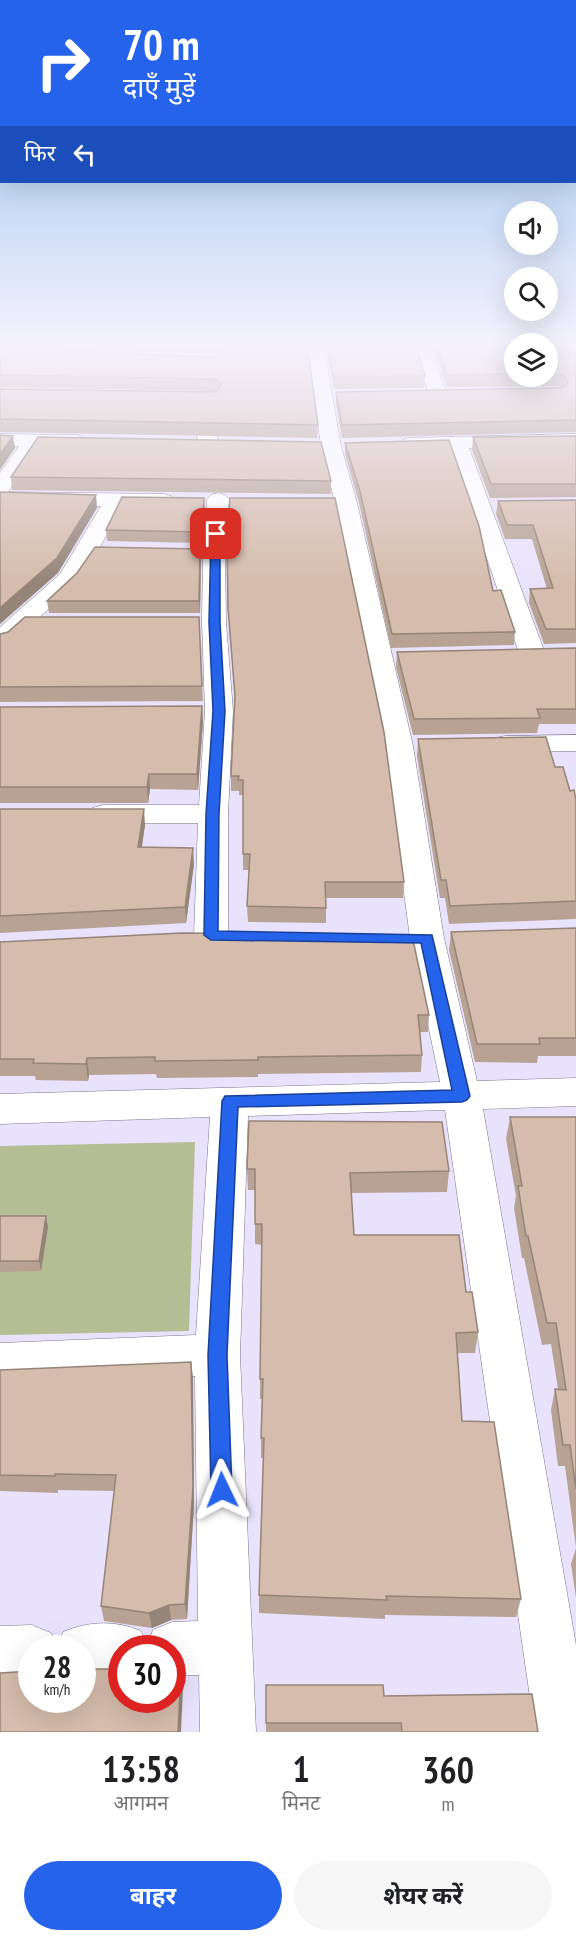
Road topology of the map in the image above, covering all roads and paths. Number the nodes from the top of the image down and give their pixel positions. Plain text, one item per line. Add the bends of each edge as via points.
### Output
1 (209, 424) edge
2 (333, 424) edge
3 (574, 431) edge
4 (0, 440) edge
5 (32, 441) junction
6 (207, 441) junction
7 (100, 442) edge
8 (187, 442) edge
9 (230, 442) edge
10 (458, 442) junction
11 (388, 445) edge
12 (0, 488) edge
13 (0, 498) edge
14 (115, 500) junction
15 (480, 506) junction
16 (504, 506) edge
17 (22, 622) junction
18 (56, 622) edge
19 (0, 640) edge
20 (531, 654) edge
21 (576, 743) edge
22 (482, 745) edge
23 (71, 814) edge
24 (213, 814) junction
25 (211, 935) junction
26 (245, 936) edge
27 (176, 937) edge
28 (576, 1092) edge
29 (462, 1096) junction
30 (230, 1101) junction
31 (0, 1109) edge
32 (217, 1355) junction
33 (0, 1364) edge
34 (227, 1647) junction
35 (186, 1648) edge
36 (18, 1652) edge
37 (0, 1653) edge
38 (228, 1732) edge
39 (563, 1732) edge

1 - 6 street
2 - 29 street via 335,502 390,658 411,746 427,938
3 - 10 street
4 - 5 street
5 - 7 street
5 - 12 street
6 - 8 street
6 - 9 street
10 - 11 street
10 - 15 street
13 - 14 street
14 - 17 street via 100,550
14 - 24 street via 210,500 203,551 203,622
15 - 16 street
15 - 20 street
17 - 18 street
17 - 19 street
21 - 22 street
23 - 24 street
24 - 25 street
25 - 26 street
25 - 27 street
28 - 29 street
29 - 30 street
29 - 39 street
30 - 31 street
30 - 32 street
32 - 33 street
32 - 34 street
34 - 35 street
34 - 38 street
36 - 37 street

